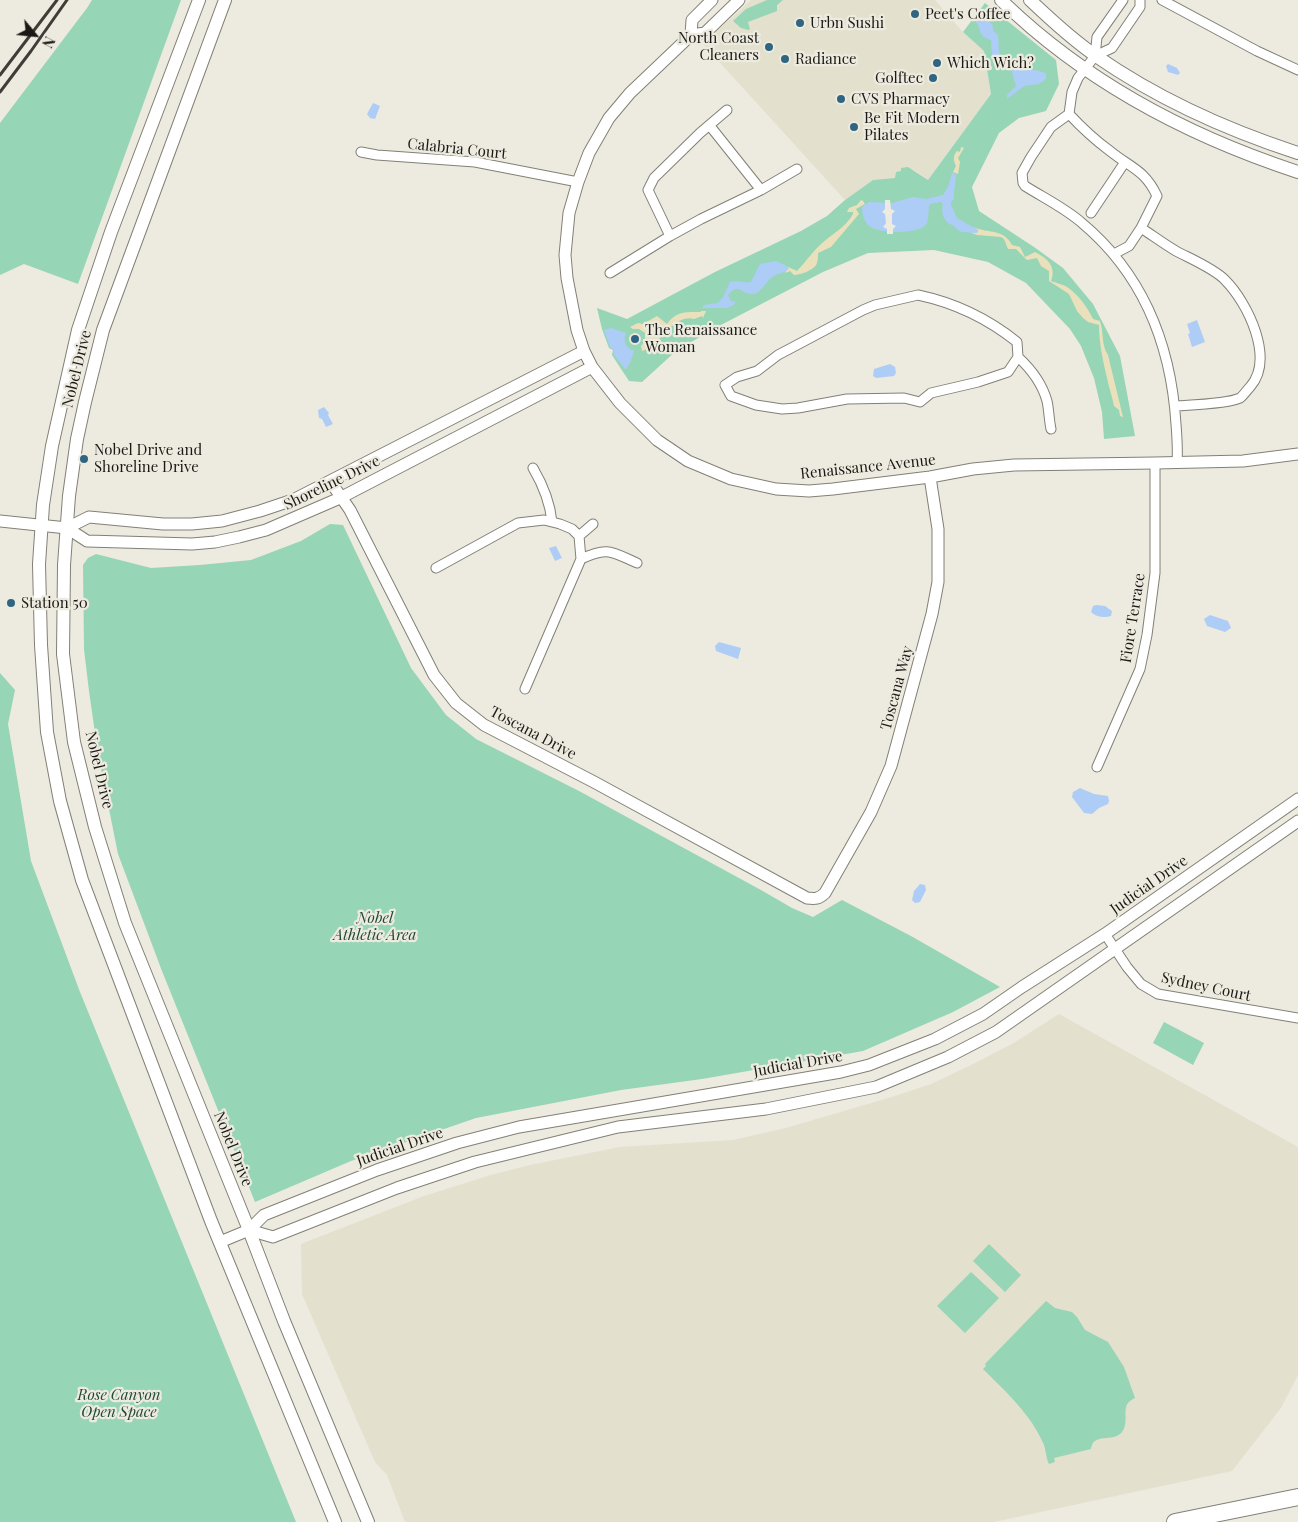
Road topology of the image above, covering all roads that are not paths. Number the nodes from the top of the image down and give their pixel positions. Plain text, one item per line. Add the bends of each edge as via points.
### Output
1 (198, 0) edge
2 (225, 0) edge
3 (712, 0) edge
4 (739, 0) edge
5 (1001, 0) edge
6 (1030, 0) edge
7 (1123, 0) edge
8 (1140, 0) edge
9 (1162, 0) edge
10 (690, 35) junction
11 (1095, 56) junction
12 (1085, 69) junction
13 (1298, 70) edge
14 (727, 110) dead end
15 (1070, 114) junction
16 (710, 126) junction
17 (361, 152) dead end
18 (1298, 153) edge
19 (1126, 162) junction
20 (797, 169) dead end
21 (1298, 172) edge
22 (578, 182) junction
23 (761, 190) junction
24 (1091, 213) dead end
25 (1141, 228) junction
26 (670, 236) junction
27 (1114, 254) junction
28 (610, 273) dead end
29 (584, 351) junction
30 (1018, 357) junction
31 (592, 367) junction
32 (1175, 406) junction
33 (1051, 429) dead end
34 (1298, 454) edge
35 (1177, 462) junction
36 (1155, 464) junction
37 (532, 468) dead end
38 (930, 476) junction
39 (330, 481) junction
40 (340, 498) junction
41 (0, 521) edge
42 (552, 522) junction
43 (594, 524) dead end
44 (41, 526) junction
45 (67, 528) junction
46 (579, 536) junction
47 (581, 559) junction
48 (637, 563) dead end
49 (436, 568) dead end
50 (526, 690) dead end
51 (1097, 768) dead end
52 (1298, 799) edge
53 (1298, 820) edge
54 (825, 893) joint
55 (1105, 934) junction
56 (1115, 950) junction
57 (1298, 1018) edge
58 (249, 1230) junction
59 (220, 1242) junction
60 (1298, 1497) edge
61 (335, 1522) edge
62 (368, 1522) edge
63 (1175, 1522) edge

1 - 44 main road, Nobel Drive via 78,330 52,446
2 - 45 main road, Nobel Drive via 103,330 77,439
3 - 10 street, Renaissance Avenue via 692,20
4 - 10 street, Renaissance Avenue via 705,33
5 - 12 main road via 1042,37
6 - 11 main road
7 - 11 street via 1097,37
8 - 11 street via 1140,7 1112,48
9 - 13 street
10 - 22 street, Renaissance Avenue via 609,118 593,145
11 - 12 street
11 - 18 main road via 1201,116
12 - 15 street via 1072,92
12 - 21 main road via 1182,126
14 - 16 street
15 - 19 street via 1084,130
15 - 27 street via 1051,128 1022,173 1022,183 1082,222
16 - 23 street
16 - 26 street via 645,190
17 - 22 street, Calabria Court via 475,162
19 - 24 street
19 - 25 street via 1152,184 1157,196
20 - 23 street
22 - 29 street, Renaissance Avenue via 569,213 565,255 574,315
23 - 26 street
25 - 27 street via 1129,246
25 - 32 street via 1224,278 1242,304 1258,341 1261,361 1256,380 1240,398
26 - 28 street
27 - 32 street via 1139,290 1157,326 1170,372
29 - 31 street, Renaissance Avenue
29 - 39 street, Shoreline Drive
30 - 30 street via 1017,342 979,316 959,306 918,295 863,310 778,355 756,371 725,385 731,396 756,405 782,409 847,399 904,398 920,402 931,393 1008,372
30 - 33 street via 1041,386
31 - 38 street, Renaissance Avenue via 620,403 657,440 688,461 731,480 776,489 809,491
31 - 40 street, Shoreline Drive
32 - 35 street
34 - 35 street, Renaissance Avenue via 1243,461
35 - 36 street, Renaissance Avenue
36 - 38 street, Renaissance Avenue via 1014,465
36 - 51 street, Fiore Terrace via 1155,573 1147,635 1140,669
37 - 42 street via 551,507
38 - 54 street, Toscana Way via 938,529 938,582 932,614 891,766 871,812
39 - 40 street, Toscana Drive
39 - 45 street, Shoreline Drive via 293,500 222,521 163,524 89,517
40 - 45 street, Shoreline Drive via 266,530 215,542 87,541
40 - 54 street, Toscana Drive via 350,510 434,675 456,703 484,725 807,898 814,899
41 - 44 street, Shoreline Drive
42 - 46 street via 572,529
42 - 49 street via 518,523
43 - 46 street
44 - 45 street, Shoreline Drive
44 - 59 main road, Nobel Drive via 42,661 47,732 60,801 82,880
45 - 58 main road, Nobel Drive via 63,654 74,742 95,827 124,923
46 - 47 street
47 - 48 street via 596,551 610,551
47 - 50 street
52 - 55 street, Judicial Drive
53 - 56 street
55 - 56 street, Sydney Court
55 - 58 street, Judicial Drive via 983,1014 936,1039 869,1065 605,1111 457,1143 377,1170 264,1215
56 - 57 street, Sydney Court via 1141,984 1158,994
56 - 58 street via 996,1032 948,1057 876,1087 766,1110 618,1128 475,1162 397,1188 273,1237
58 - 59 street, Judicial Drive
58 - 62 main road, Nobel Drive
59 - 61 main road, Nobel Drive
60 - 63 highway

